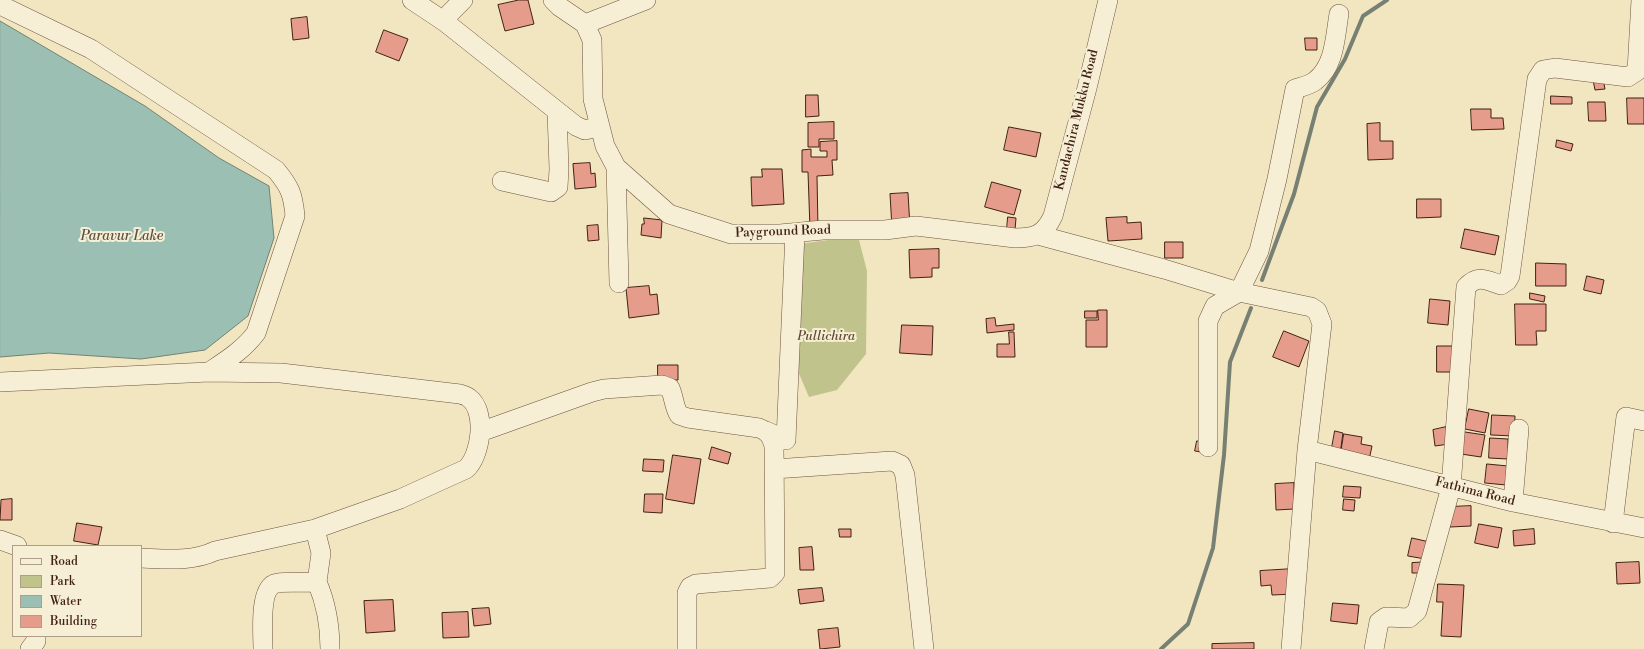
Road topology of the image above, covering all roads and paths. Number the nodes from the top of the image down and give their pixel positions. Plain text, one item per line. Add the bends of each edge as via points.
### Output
1 (412, 0) edge
2 (463, 0) edge
3 (553, 0) edge
4 (646, 0) edge
5 (1108, 0) edge
6 (1641, 0) edge
7 (0, 5) edge
8 (1339, 14) dead end
9 (445, 22) junction
10 (585, 24) junction
11 (557, 111) junction
12 (600, 126) junction
13 (616, 166) junction
14 (502, 181) dead end
15 (795, 233) junction
16 (1038, 235) junction
17 (619, 283) dead end
18 (1239, 292) junction
19 (209, 372) junction
20 (0, 382) edge
21 (1644, 421) edge
22 (1519, 429) dead end
23 (766, 431) junction
24 (480, 432) junction
25 (1208, 447) dead end
26 (1307, 450) junction
27 (774, 469) junction
28 (1451, 487) junction
29 (1513, 502) junction
30 (1613, 523) junction
31 (1644, 528) edge
32 (315, 529) junction
33 (0, 540) edge
34 (14, 545) edge
35 (142, 558) edge
36 (317, 582) junction
37 (36, 637) edge
38 (30, 649) edge
39 (264, 649) edge
40 (330, 649) edge
41 (687, 649) edge
42 (924, 649) edge
43 (1291, 649) edge
44 (1374, 649) edge

1 - 9 street
2 - 9 street
3 - 10 street
4 - 10 street
5 - 16 street, Kandachira Mukku Road via 1053,216 1048,226
6 - 28 street via 1637,71 1628,76 1555,68 1543,70 1537,79 1510,276 1500,285 1479,278 1466,286
7 - 19 street via 90,48 276,170 286,182 293,198 295,216 256,333 238,352
8 - 18 street via 1334,46 1327,68 1315,81 1295,89 1278,179 1259,251
9 - 11 street
10 - 12 street, Payground Road via 592,40 594,99
11 - 12 street via 576,126 586,130
11 - 14 street via 558,187 552,192
12 - 13 street, Payground Road via 605,146
13 - 15 street, Payground Road via 669,214 731,234
13 - 17 street
15 - 16 street, Payground Road via 885,230 916,226 1015,238
15 - 23 street via 786,440
16 - 18 street
18 - 25 street via 1215,306 1208,321
18 - 26 street via 1311,307 1317,311 1322,324
19 - 20 street
19 - 24 street via 281,373 460,394 469,398 477,409
21 - 30 street via 1626,417
22 - 29 street
23 - 24 street via 679,415 670,388 662,385 592,392
23 - 27 street via 774,446
24 - 32 street via 472,464 466,469 400,499
26 - 28 street, Fathima Road
26 - 43 street
27 - 41 street via 775,573 770,578 696,584 690,587 687,592
27 - 42 street via 892,461 900,465 905,475
28 - 29 street, Fathima Road
28 - 44 street via 1417,611 1409,618 1386,617 1379,622
29 - 30 street, Fathima Road
30 - 31 street, Fathima Road
32 - 35 street via 215,551 191,559
32 - 36 street via 321,552
33 - 34 street
36 - 39 street via 274,584 269,588 263,606
36 - 40 street via 324,600
37 - 38 street via 36,642

